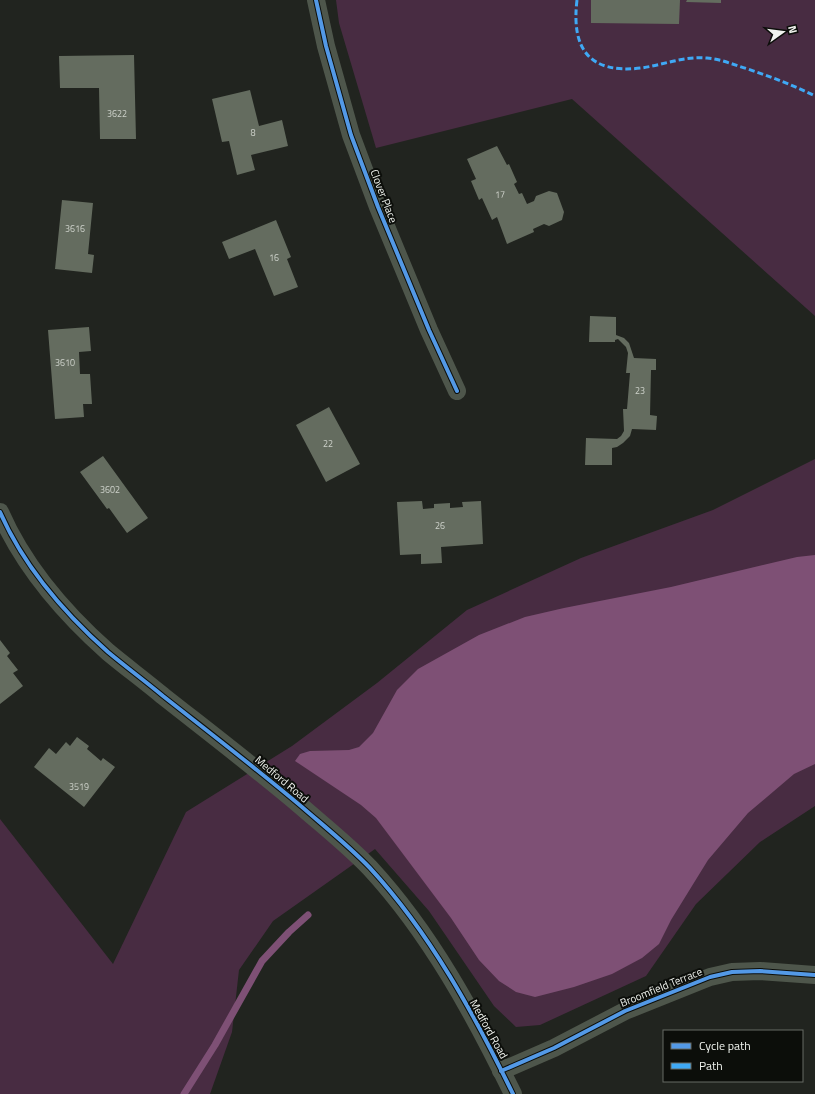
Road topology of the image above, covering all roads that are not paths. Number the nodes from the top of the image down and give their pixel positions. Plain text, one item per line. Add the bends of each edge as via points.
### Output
1 (316, 0) edge
2 (457, 391) dead end
3 (0, 512) edge
4 (815, 975) edge
5 (502, 1071) junction
6 (513, 1094) edge

1 - 2 street, Clover Place via 351,135 378,207
3 - 5 street, Medford Road via 18,549 70,616 108,652 267,778 369,867 398,901 454,983
4 - 5 street, Broomfield Terrace via 760,971 732,972 710,977 625,1011 554,1048
5 - 6 street, Medford Road

